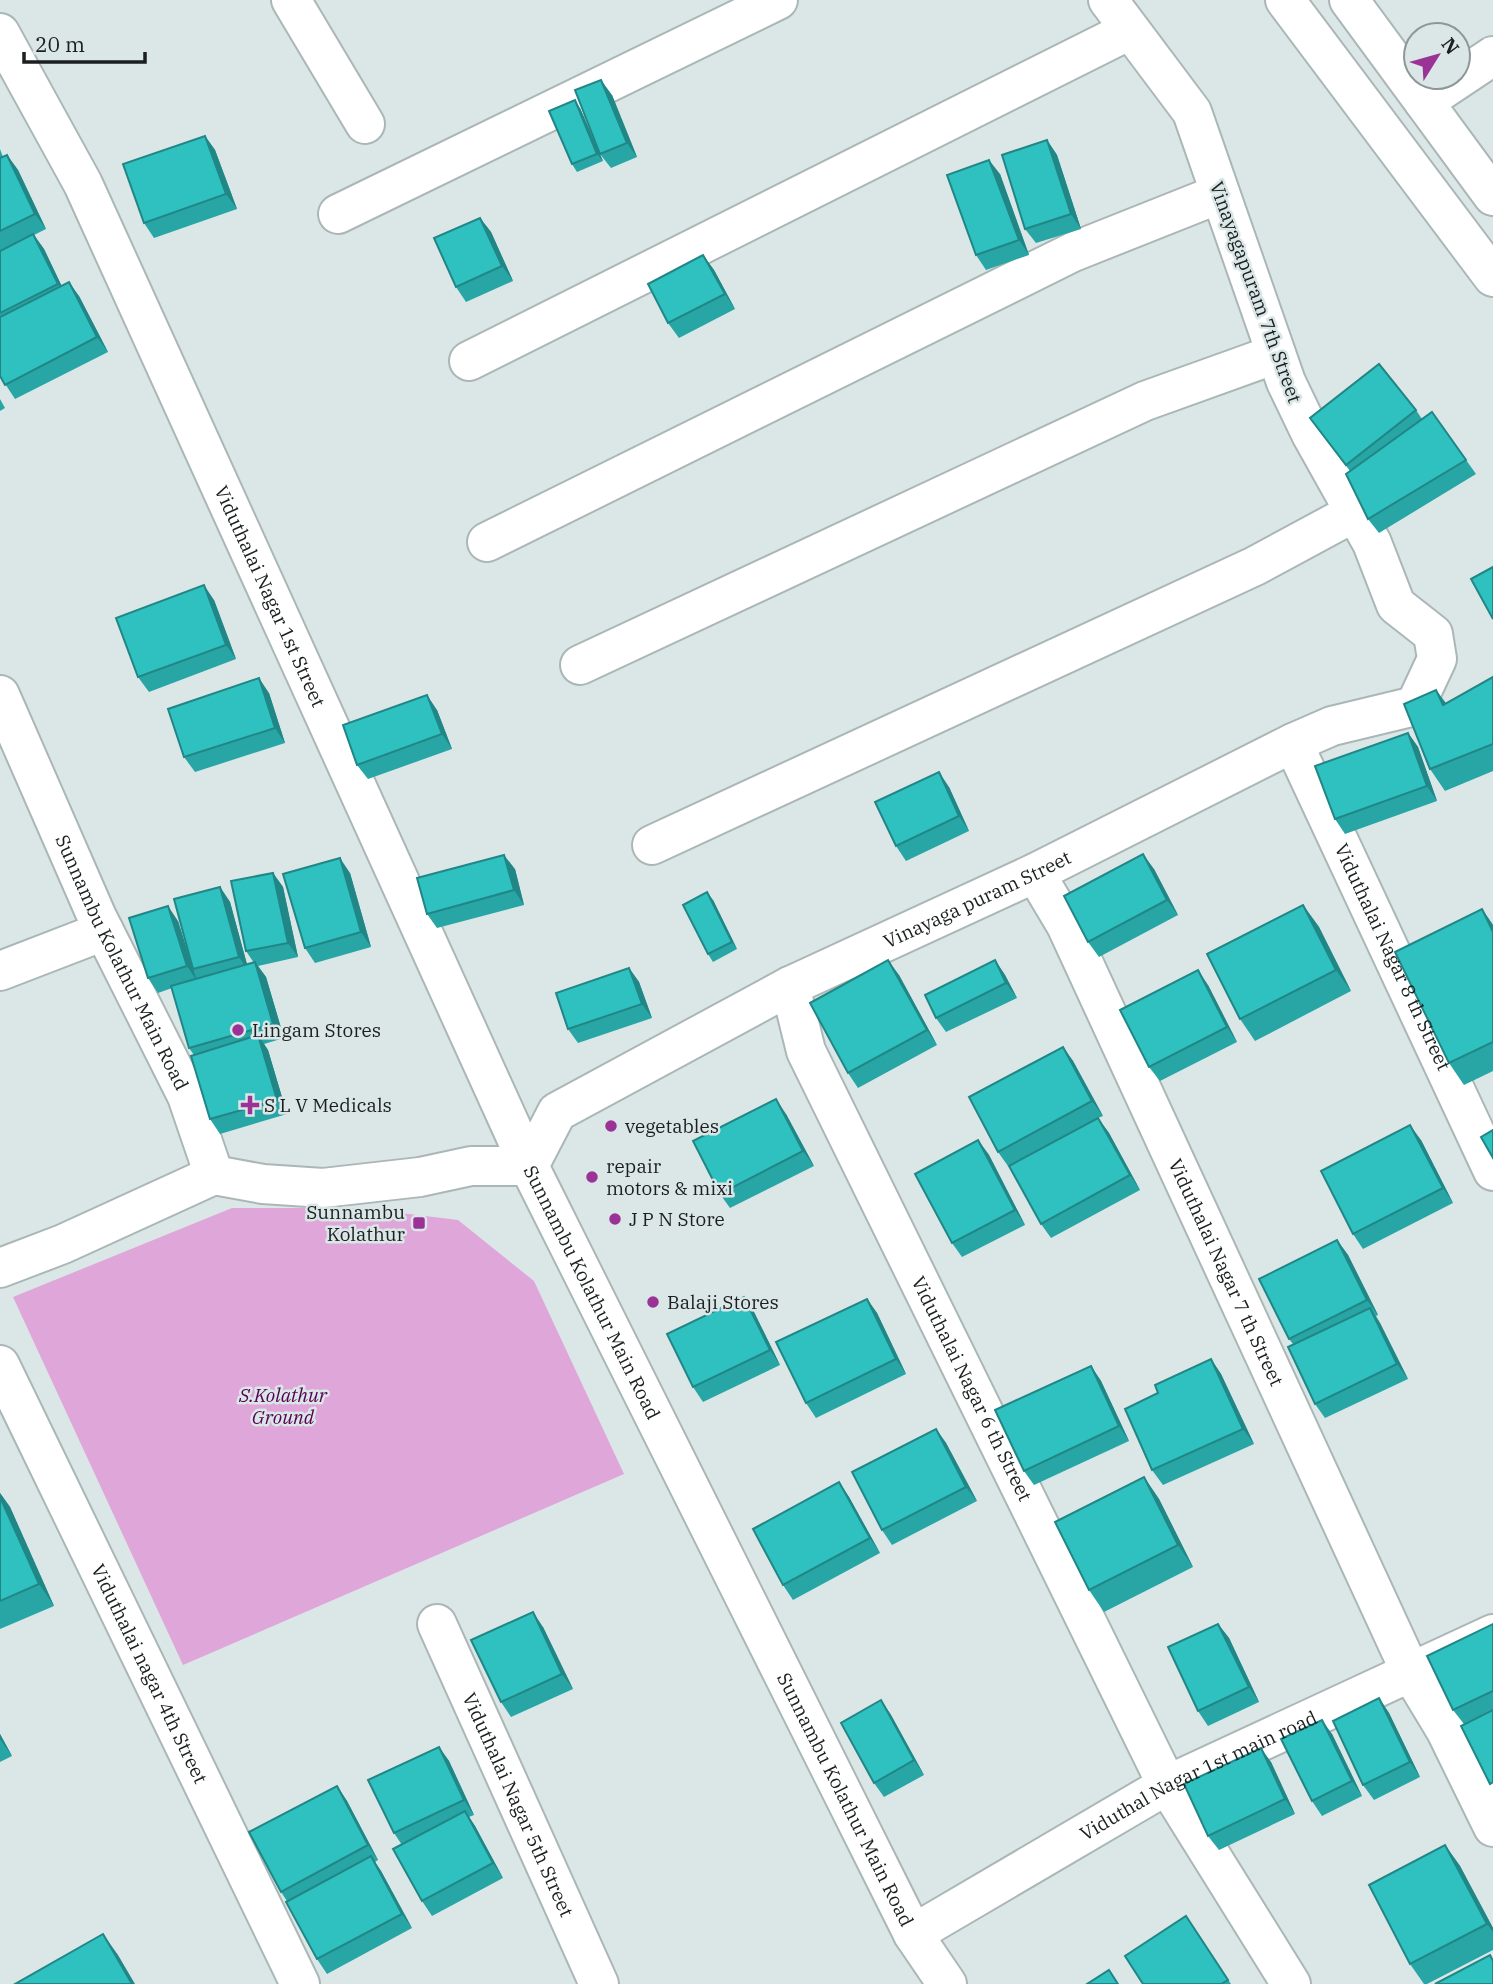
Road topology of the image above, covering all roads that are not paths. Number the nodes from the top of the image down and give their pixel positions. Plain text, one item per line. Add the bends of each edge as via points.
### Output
1 (291, 0) edge
2 (778, 0) edge
3 (1108, 0) edge
4 (1285, 0) edge
5 (1349, 0) edge
6 (1130, 30) junction
7 (0, 33) edge
8 (1493, 56) edge
9 (1424, 102) junction
10 (365, 124) dead end
11 (1219, 194) junction
12 (1493, 196) edge
13 (338, 214) dead end
14 (1493, 277) edge
15 (1276, 354) junction
16 (469, 361) dead end
17 (1355, 512) junction
18 (487, 542) dead end
19 (1437, 659) joint
20 (580, 665) dead end
21 (0, 695) edge
22 (1293, 743) junction
23 (652, 845) dead end
24 (1035, 873) junction
25 (104, 931) junction
26 (0, 971) edge
27 (790, 986) junction
28 (528, 1166) junction
29 (1493, 1171) edge
30 (214, 1175) junction
31 (0, 1268) edge
32 (0, 1365) edge
33 (437, 1624) dead end
34 (1493, 1634) edge
35 (1411, 1672) junction
36 (1167, 1785) junction
37 (1493, 1827) edge
38 (913, 1934) junction
39 (300, 1984) edge
40 (599, 1984) edge
41 (947, 1984) edge
42 (1291, 1984) edge

1 - 10 street
2 - 13 street
3 - 6 street, Vinayagapuram 7th Street
4 - 14 street
5 - 9 street
6 - 11 street, Vinayagapuram 7th Street via 1192,112
6 - 16 street
7 - 28 street, Viduthalai Nagar 1st Street via 83,184
8 - 9 street
9 - 12 street
11 - 15 street, Vinayagapuram 7th Street
11 - 18 street via 1073,252
15 - 17 street, Vinayagapuram 7th Street via 1311,434
15 - 20 street via 1145,401
17 - 19 street, Vinayagapuram 7th Street via 1396,605 1433,634
17 - 23 street via 1255,566
19 - 22 street, Vinayaga puram Street via 1415,706 1332,726
21 - 25 street, Sunnambu Kolathur Main Road
22 - 24 street, Vinayaga puram Street
22 - 29 street, Viduthalai Nagar 8 th Street
24 - 27 street, Vinayaga puram Street
24 - 35 street, Viduthalai Nagar 7 th Street via 1066,925
25 - 26 street
25 - 30 street, Sunnambu Kolathur Main Road via 187,1096
27 - 28 street, Vinayaga puram Street via 557,1112
27 - 36 street, Viduthalai Nagar 6 th Street via 806,1051
28 - 30 street, Sunnambu Kolathur Main Road via 471,1166 323,1188
28 - 38 street, Sunnambu Kolathur Main Road
30 - 31 street
32 - 39 street, Viduthalai nagar 4th Street
33 - 40 street, Viduthalai Nagar 5th Street
34 - 35 street, Viduthal Nagar 1st main road
35 - 36 street, Viduthal Nagar 1st main road
35 - 37 street, Viduthalai Nagar 7 th Street
36 - 38 street, Viduthal Nagar 1st main road
36 - 42 street, Viduthalai Nagar 6 th Street
38 - 41 street, Sunnambu Kolathur Main Road

